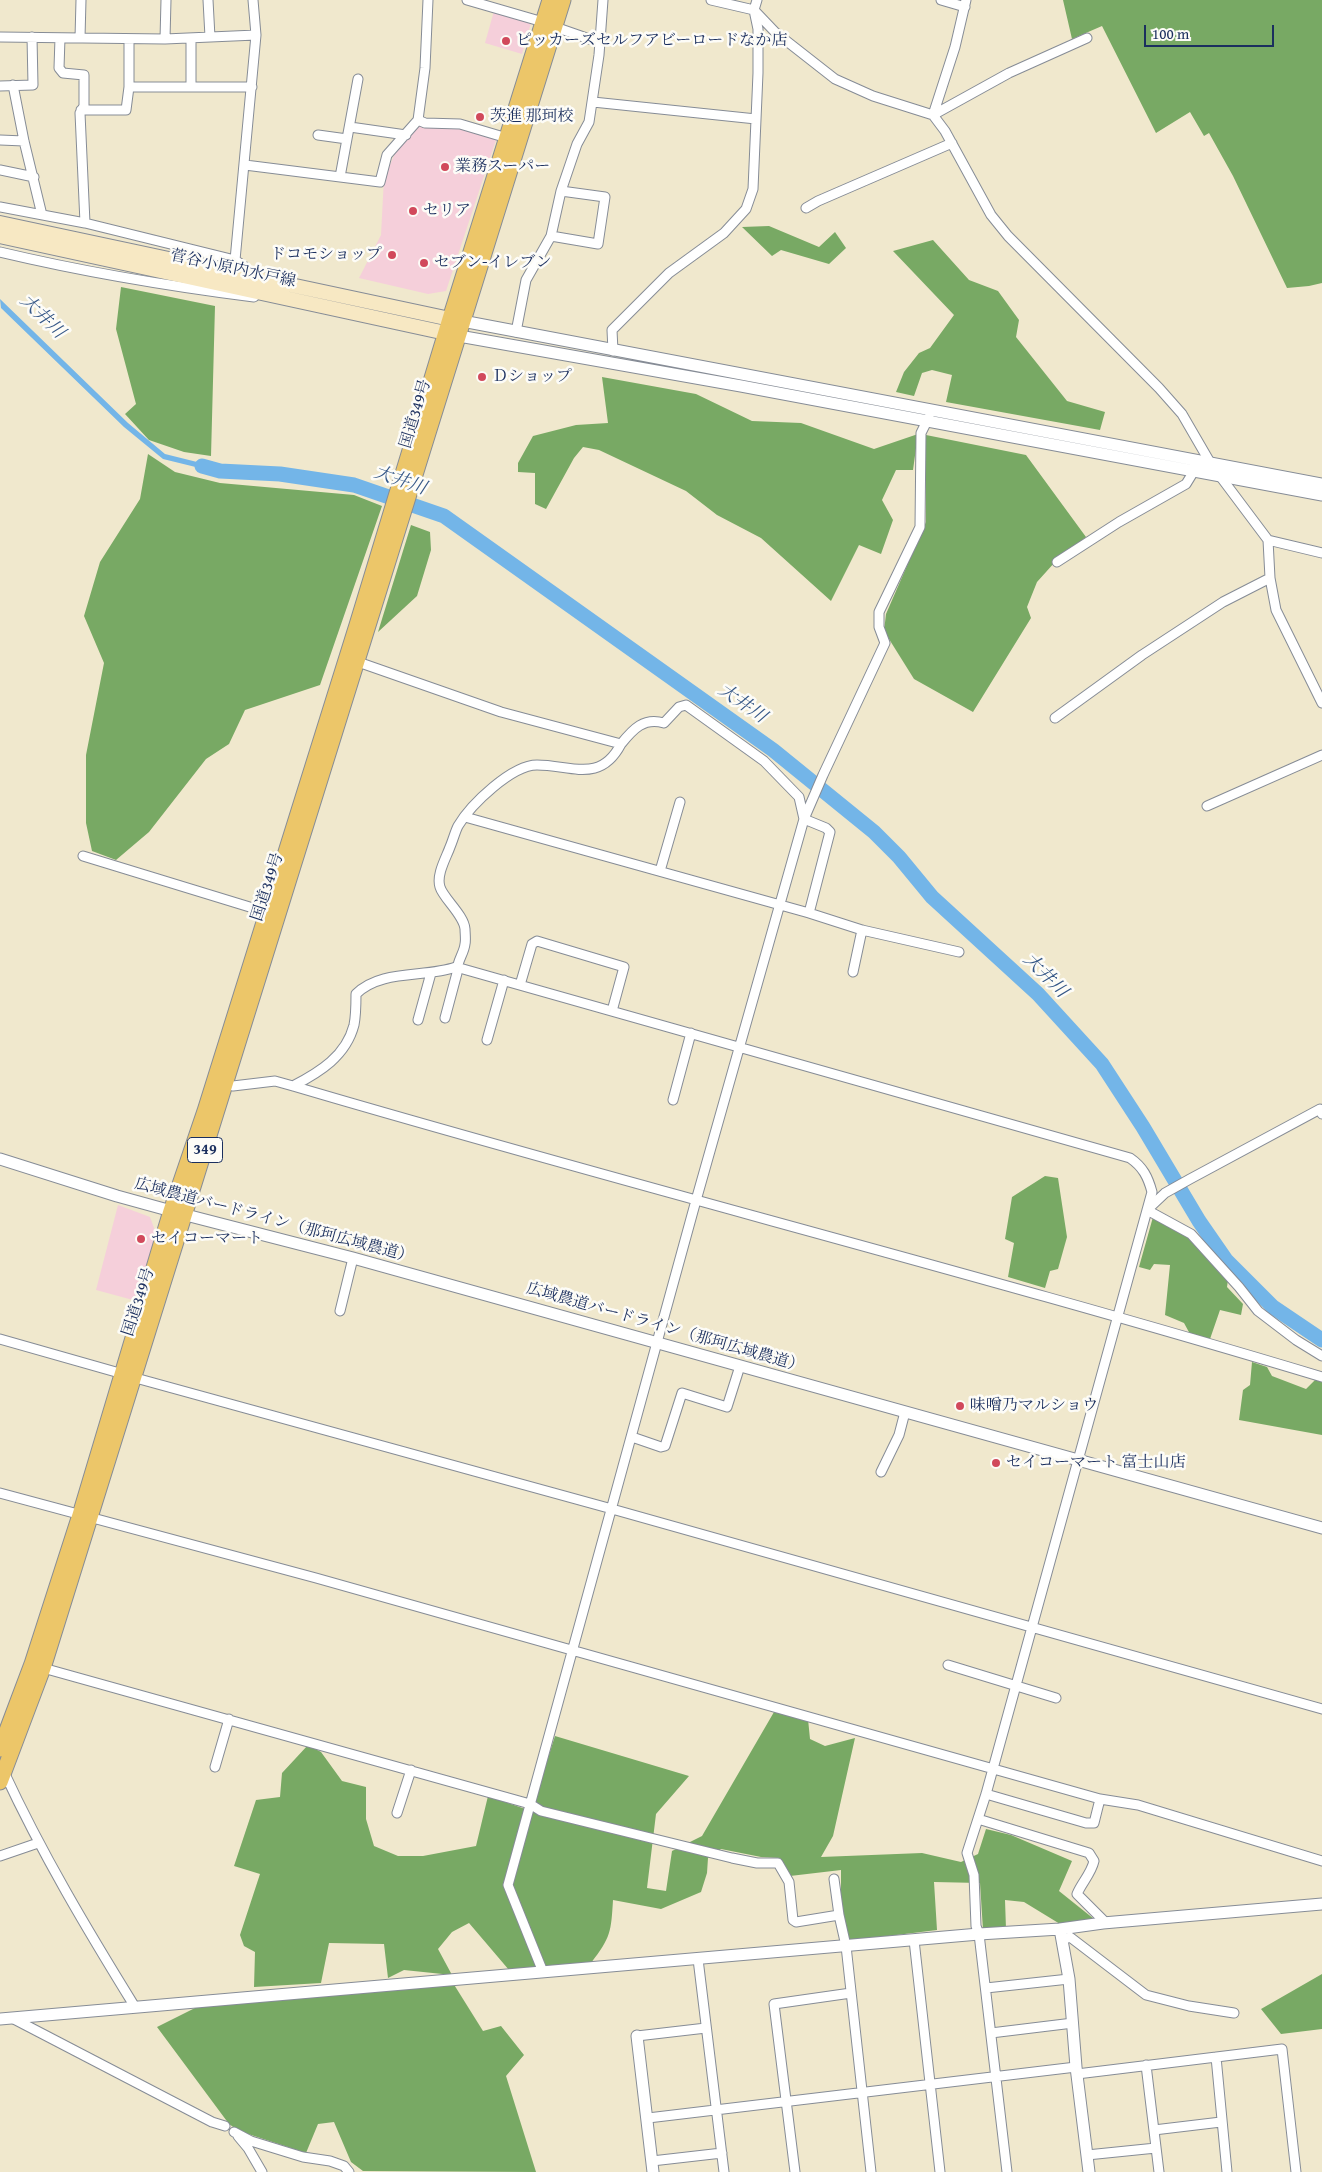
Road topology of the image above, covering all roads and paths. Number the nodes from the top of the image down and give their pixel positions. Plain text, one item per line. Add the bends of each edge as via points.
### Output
1 (80, 0) edge
2 (166, 0) edge
3 (208, 0) edge
4 (253, 0) edge
5 (428, 0) edge
6 (467, 0) edge
7 (550, 0) edge
8 (563, 0) edge
9 (603, 0) edge
10 (711, 0) edge
11 (757, 0) edge
12 (941, 0) edge
13 (965, 4) edge
14 (754, 10) junction
15 (549, 24) junction
16 (256, 35) junction
17 (0, 37) edge
18 (210, 37) junction
19 (32, 38) junction
20 (60, 38) junction
21 (80, 38) junction
22 (190, 38) junction
23 (1087, 38) dead end
24 (129, 39) junction
25 (165, 39) junction
26 (598, 42) junction
27 (358, 79) dead end
28 (13, 85) junction
29 (0, 86) edge
30 (129, 87) junction
31 (191, 87) junction
32 (252, 87) junction
33 (592, 102) junction
34 (81, 110) junction
35 (933, 115) junction
36 (756, 119) junction
37 (418, 120) junction
38 (350, 127) junction
39 (406, 134) junction
40 (318, 135) dead end
41 (507, 138) junction
42 (347, 139) junction
43 (0, 140) edge
44 (24, 141) junction
45 (952, 143) junction
46 (246, 165) junction
47 (0, 170) edge
48 (34, 177) junction
49 (340, 177) junction
50 (561, 191) junction
51 (0, 207) edge
52 (806, 208) dead end
53 (42, 215) junction
54 (0, 223) edge
55 (85, 223) junction
56 (0, 236) edge
57 (551, 236) junction
58 (0, 252) edge
59 (235, 260) junction
60 (248, 276) junction
61 (286, 298) junction
62 (454, 327) junction
63 (516, 332) junction
64 (613, 351) junction
65 (930, 416) junction
66 (1211, 464) junction
67 (1194, 471) junction
68 (1221, 476) junction
69 (1322, 484) edge
70 (1322, 495) edge
71 (397, 513) junction
72 (1268, 540) junction
73 (1322, 553) edge
74 (1056, 562) dead end
75 (1270, 578) junction
76 (358, 662) junction
77 (1322, 702) edge
78 (1055, 718) dead end
79 (621, 744) junction
80 (1322, 755) edge
81 (680, 802) dead end
82 (1207, 806) dead end
83 (464, 817) junction
84 (804, 819) junction
85 (83, 856) dead end
86 (660, 871) junction
87 (780, 906) junction
88 (266, 912) junction
89 (809, 913) junction
90 (862, 930) junction
91 (959, 952) dead end
92 (456, 967) junction
93 (853, 972) dead end
94 (431, 973) junction
95 (504, 980) junction
96 (520, 985) junction
97 (612, 1011) junction
98 (445, 1018) dead end
99 (418, 1020) dead end
100 (691, 1033) junction
101 (487, 1040) dead end
102 (739, 1047) junction
103 (220, 1082) junction
104 (293, 1086) junction
105 (673, 1100) dead end
106 (1322, 1114) edge
107 (0, 1159) edge
108 (696, 1201) junction
109 (1147, 1210) junction
110 (178, 1213) junction
111 (353, 1258) junction
112 (340, 1311) dead end
113 (1118, 1316) junction
114 (0, 1339) edge
115 (658, 1343) junction
116 (1322, 1356) edge
117 (740, 1366) junction
118 (127, 1376) junction
119 (1322, 1377) edge
120 (905, 1412) junction
121 (632, 1437) junction
122 (1078, 1460) junction
123 (881, 1472) dead end
124 (0, 1493) edge
125 (612, 1509) junction
126 (85, 1516) junction
127 (1322, 1528) edge
128 (1032, 1627) junction
129 (573, 1650) junction
130 (948, 1665) dead end
131 (43, 1668) junction
132 (1015, 1685) junction
133 (1056, 1698) dead end
134 (1322, 1709) edge
135 (229, 1718) junction
136 (0, 1749) edge
137 (216, 1767) dead end
138 (993, 1769) junction
139 (411, 1770) junction
140 (1, 1772) edge
141 (986, 1794) junction
142 (1100, 1799) junction
143 (530, 1804) junction
144 (397, 1813) dead end
145 (978, 1819) junction
146 (38, 1843) junction
147 (0, 1856) edge
148 (1322, 1861) edge
149 (834, 1878) dead end
150 (1322, 1904) edge
151 (839, 1915) junction
152 (1103, 1923) junction
153 (979, 1934) junction
154 (1061, 1935) junction
155 (914, 1940) junction
156 (846, 1946) junction
157 (698, 1958) junction
158 (543, 1972) junction
159 (1069, 1979) junction
160 (986, 1988) junction
161 (851, 1993) junction
162 (135, 2008) junction
163 (1234, 2013) dead end
164 (12, 2018) junction
165 (0, 2019) edge
166 (1073, 2024) junction
167 (706, 2028) junction
168 (991, 2033) junction
169 (637, 2036) joint
170 (1216, 2057) junction
171 (1146, 2065) junction
172 (1077, 2070) junction
173 (996, 2076) junction
174 (930, 2084) junction
175 (862, 2092) junction
176 (787, 2101) junction
177 (716, 2110) junction
178 (648, 2118) junction
179 (1221, 2122) junction
180 (225, 2126) dead end
181 (1154, 2130) junction
182 (1156, 2148) junction
183 (722, 2154) junction
184 (1087, 2156) junction
185 (653, 2166) edge
186 (262, 2172) edge
187 (348, 2172) edge
188 (724, 2172) edge
189 (795, 2172) edge
190 (871, 2172) edge
191 (940, 2172) edge
192 (1007, 2172) edge
193 (1089, 2172) edge
194 (1159, 2172) edge
195 (1227, 2172) edge
196 (1296, 2172) edge

1 - 21 street
2 - 25 street
3 - 18 street
4 - 16 street
5 - 37 street via 425,68
6 - 15 street
7 - 15 highway, 国道349号 / 349
8 - 15 highway, 国道349号 / 349
9 - 26 street
10 - 14 street
11 - 14 street
12 - 13 street
13 - 35 street
14 - 35 street via 775,32 835,79 873,96
14 - 36 street via 758,29
15 - 26 street
15 - 41 highway, 国道349号 / 349
15 - 62 highway, 国道349号 / 349
16 - 18 street
16 - 32 street
17 - 19 street
18 - 22 street
19 - 20 street
19 - 28 street via 33,85
20 - 21 street
20 - 34 street via 59,68 64,73 84,75 84,106
21 - 24 street
22 - 25 street
22 - 31 street
23 - 35 street via 1009,73
24 - 25 street
24 - 30 street
26 - 33 street
27 - 38 street
28 - 29 street
28 - 44 street
30 - 31 street
30 - 34 street via 126,110
31 - 32 street
32 - 46 street
33 - 36 street
33 - 50 street via 589,122 577,144
34 - 55 street
35 - 45 street
36 - 64 street via 753,189 746,209 724,233 668,273 612,330
37 - 39 street
37 - 41 street via 460,124
38 - 39 street
38 - 42 street
39 - 49 street via 387,155 380,182
40 - 42 street
41 - 62 highway, 国道349号 / 349
42 - 49 street
43 - 44 street
44 - 48 street
45 - 52 street
45 - 66 street via 991,215 1182,414
46 - 49 street
46 - 59 street
47 - 48 street
48 - 53 street
50 - 57 street
50 - 57 street via 605,198 598,244
51 - 53 street
53 - 55 street
54 - 60 main road, 菅谷小原内水戸線
55 - 59 street
56 - 61 main road, 菅谷小原内水戸線
57 - 63 street via 526,280
58 - 61 street via 146,283 264,299
59 - 60 street via 244,266
60 - 62 main road, 菅谷小原内水戸線
61 - 62 main road, 菅谷小原内水戸線
62 - 63 street
62 - 65 street via 741,386
62 - 71 highway, 国道349号 / 349
63 - 64 street
64 - 65 street
65 - 66 street
65 - 67 street
65 - 84 street via 921,433 920,527 879,612 879,627 885,643
66 - 68 street
66 - 69 street
67 - 68 street
67 - 74 street via 1186,484
68 - 70 street
68 - 72 street
71 - 76 highway, 国道349号 / 349
71 - 88 highway, 国道349号 / 349
72 - 73 street
72 - 75 street
75 - 77 street via 1276,610
75 - 78 street via 1223,602
76 - 79 street via 501,712
76 - 103 highway, 国道349号 / 349
79 - 83 street via 616,753 592,770 536,765 512,772
79 - 84 street via 643,723 654,720 664,723 679,706 686,705 764,761 799,797
80 - 82 street
81 - 86 street
83 - 86 street
83 - 92 street via 441,870 439,887 465,926 465,944
84 - 87 street
84 - 89 street via 830,832
85 - 88 street
86 - 87 street
87 - 89 street
87 - 102 street
88 - 103 highway, 国道349号 / 349
89 - 90 street
90 - 91 street
90 - 93 street
92 - 94 street
92 - 95 street
92 - 98 street
94 - 99 street
94 - 104 street via 386,978 365,985 356,994 351,1036 333,1062
95 - 96 street
95 - 101 street
96 - 97 street
96 - 97 street via 532,944 537,941 624,967
97 - 100 street
100 - 102 street
100 - 105 street
102 - 108 street
102 - 109 street via 1130,1158 1140,1165 1149,1180 1152,1192
103 - 104 street via 233,1086 275,1081
103 - 110 highway, 国道349号 / 349
104 - 108 street
106 - 109 street via 1320,1109 1190,1179 1165,1193
107 - 110 street, 広域農道バードライン（那珂広域農道）
108 - 113 street
108 - 115 street
109 - 113 street
109 - 116 street via 1191,1234 1258,1311
110 - 111 street, 広域農道バードライン（那珂広域農道）
110 - 118 highway, 国道349号 / 349
111 - 112 street
111 - 115 street, 広域農道バードライン（那珂広域農道）
113 - 119 street
113 - 122 street
114 - 118 street
115 - 117 street, 広域農道バードライン（那珂広域農道）
115 - 121 street
117 - 120 street, 広域農道バードライン（那珂広域農道）
117 - 121 street via 727,1407 682,1394 665,1446
118 - 125 street
118 - 126 highway, 国道349号 / 349
120 - 122 street, 広域農道バードライン（那珂広域農道）
120 - 123 street via 900,1435
121 - 125 street
122 - 127 street, 広域農道バードライン（那珂広域農道）
122 - 128 street
124 - 126 street
125 - 128 street
125 - 129 street
126 - 129 street
126 - 131 highway, 国道349号 / 349
126 - 136 highway, 国道349号 / 349
128 - 132 street
128 - 134 street
129 - 138 street
129 - 143 street
130 - 132 street
131 - 135 street
131 - 140 highway, 国道349号 / 349
132 - 133 street
132 - 138 street
135 - 137 street
135 - 139 street
138 - 141 street
138 - 142 street
139 - 143 street
139 - 144 street
140 - 146 street
141 - 142 street via 1086,1824 1094,1823
141 - 145 street
142 - 148 street via 1138,1805
143 - 151 street via 541,1811 732,1858 757,1864 778,1864 789,1882 793,1920
143 - 158 street via 508,1885
145 - 152 street via 1089,1853 1094,1861 1092,1872 1077,1894
145 - 153 street via 967,1853 974,1876
146 - 147 street
146 - 162 street
149 - 151 street
150 - 152 street
151 - 156 street
152 - 154 street
153 - 154 street
153 - 155 street
153 - 160 street
154 - 159 street
154 - 163 street via 1070,1937 1146,1995
155 - 156 street
155 - 174 street
156 - 157 street
156 - 161 street
157 - 158 street
157 - 167 street
158 - 162 street
159 - 160 street
159 - 166 street
160 - 168 street
161 - 175 street
161 - 176 street via 774,2004
162 - 164 street
164 - 165 street
164 - 180 street
166 - 168 street
166 - 172 street
167 - 169 street
167 - 177 street
168 - 173 street
169 - 178 street
170 - 171 street
170 - 179 street
170 - 196 street via 1282,2049
171 - 172 street
171 - 181 street
172 - 173 street
172 - 184 street
173 - 174 street
173 - 192 street
174 - 175 street
174 - 191 street
175 - 176 street
175 - 190 street
176 - 177 street
176 - 189 street
177 - 178 street
177 - 183 street
178 - 185 street
179 - 181 street
179 - 195 street
181 - 182 street
182 - 184 street
182 - 194 street
183 - 185 street
183 - 188 street
184 - 193 street
186 - 187 street via 234,2132 251,2141 303,2157 330,2161 344,2166

